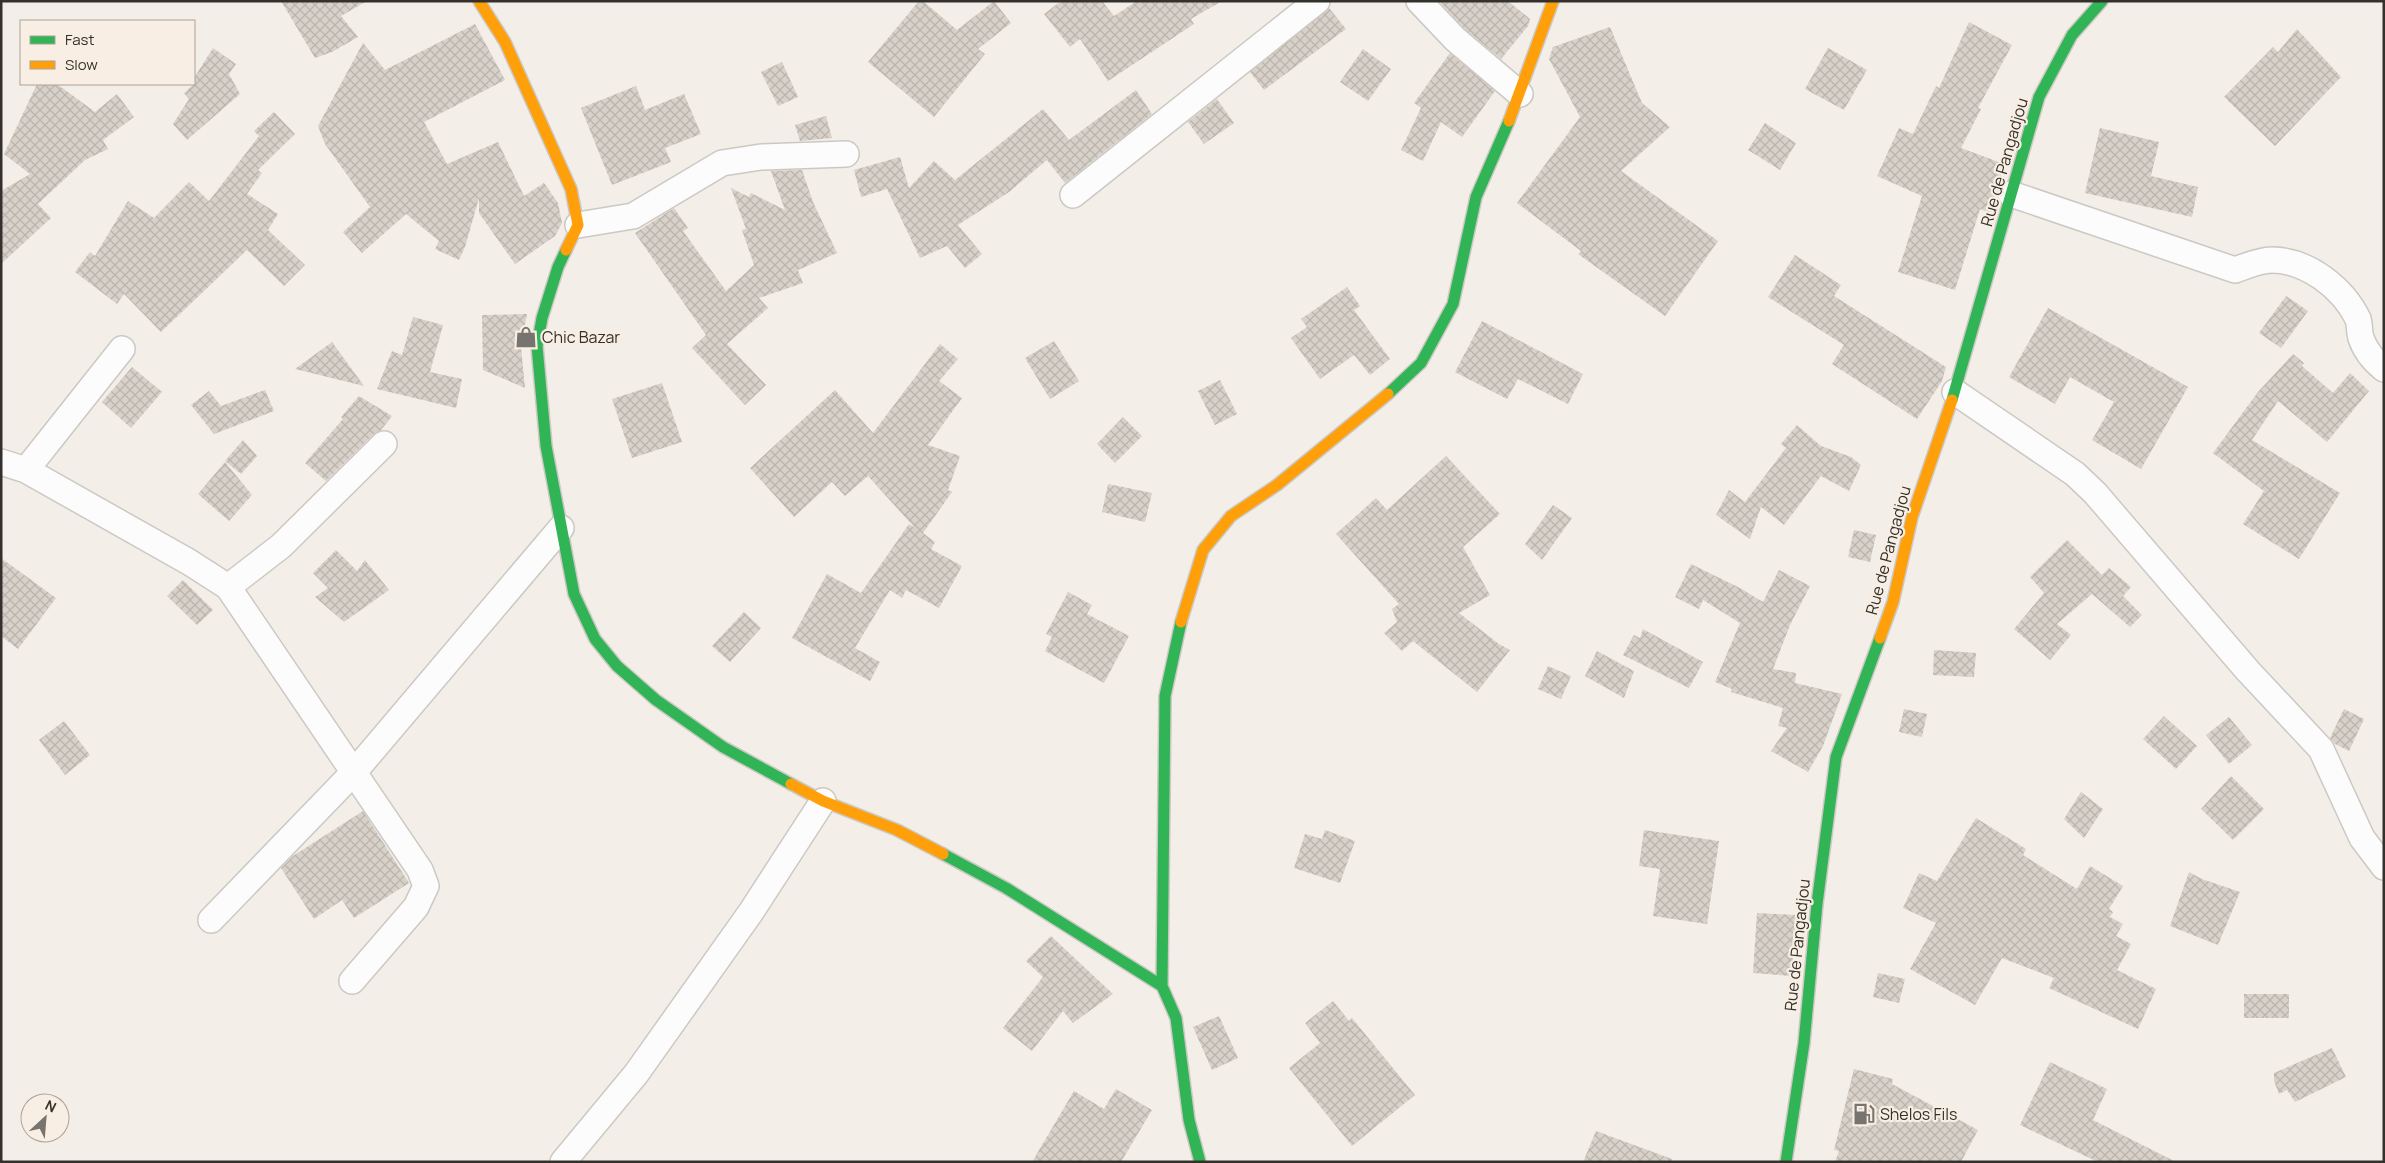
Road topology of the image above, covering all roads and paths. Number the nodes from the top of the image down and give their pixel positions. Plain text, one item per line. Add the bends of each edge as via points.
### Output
1 (479, 1) edge
2 (1317, 1) edge
3 (1419, 1) edge
4 (1553, 1) edge
5 (2102, 1) edge
6 (1520, 94) junction
7 (846, 154) dead end
8 (2011, 194) junction
9 (1073, 195) dead end
10 (578, 225) junction
11 (122, 349) dead end
12 (2384, 369) edge
13 (1955, 392) junction
14 (384, 444) dead end
15 (1, 462) edge
16 (26, 470) junction
17 (561, 528) junction
18 (228, 587) junction
19 (355, 771) junction
20 (823, 801) junction
21 (2384, 867) edge
22 (211, 920) dead end
23 (352, 981) dead end
24 (1162, 986) junction
25 (563, 1162) edge
26 (1200, 1162) edge
27 (1786, 1162) edge

1 - 10 street via 505,42 571,189
2 - 9 street
3 - 6 street via 1455,39
4 - 6 street
5 - 8 street, Rue de Pangadjou via 2072,35 2039,97
6 - 24 street via 1476,197 1453,304 1421,363 1370,410 1277,485 1231,516 1203,550 1183,611 1164,696
7 - 10 street via 761,157 722,163 633,216
8 - 12 street via 2235,270 2272,260 2299,265 2326,280 2345,301 2358,320 2361,338 2368,351
8 - 13 street, Rue de Pangadjou
10 - 17 street via 558,267 537,346 546,446
11 - 16 street
13 - 21 street via 2076,474 2095,493 2248,671 2321,749 2362,838
13 - 27 street, Rue de Pangadjou via 1912,517 1893,602 1836,757 1817,904 1804,1043
14 - 18 street via 282,546
15 - 16 street
16 - 18 street
17 - 19 street
17 - 20 street via 574,594 595,638 617,666 656,700 723,747
18 - 19 street
19 - 22 street
19 - 23 street via 420,870 426,886 416,907
20 - 24 street via 897,830 1006,888
20 - 25 street via 752,912 648,1057
24 - 26 street via 1176,1018 1189,1120

